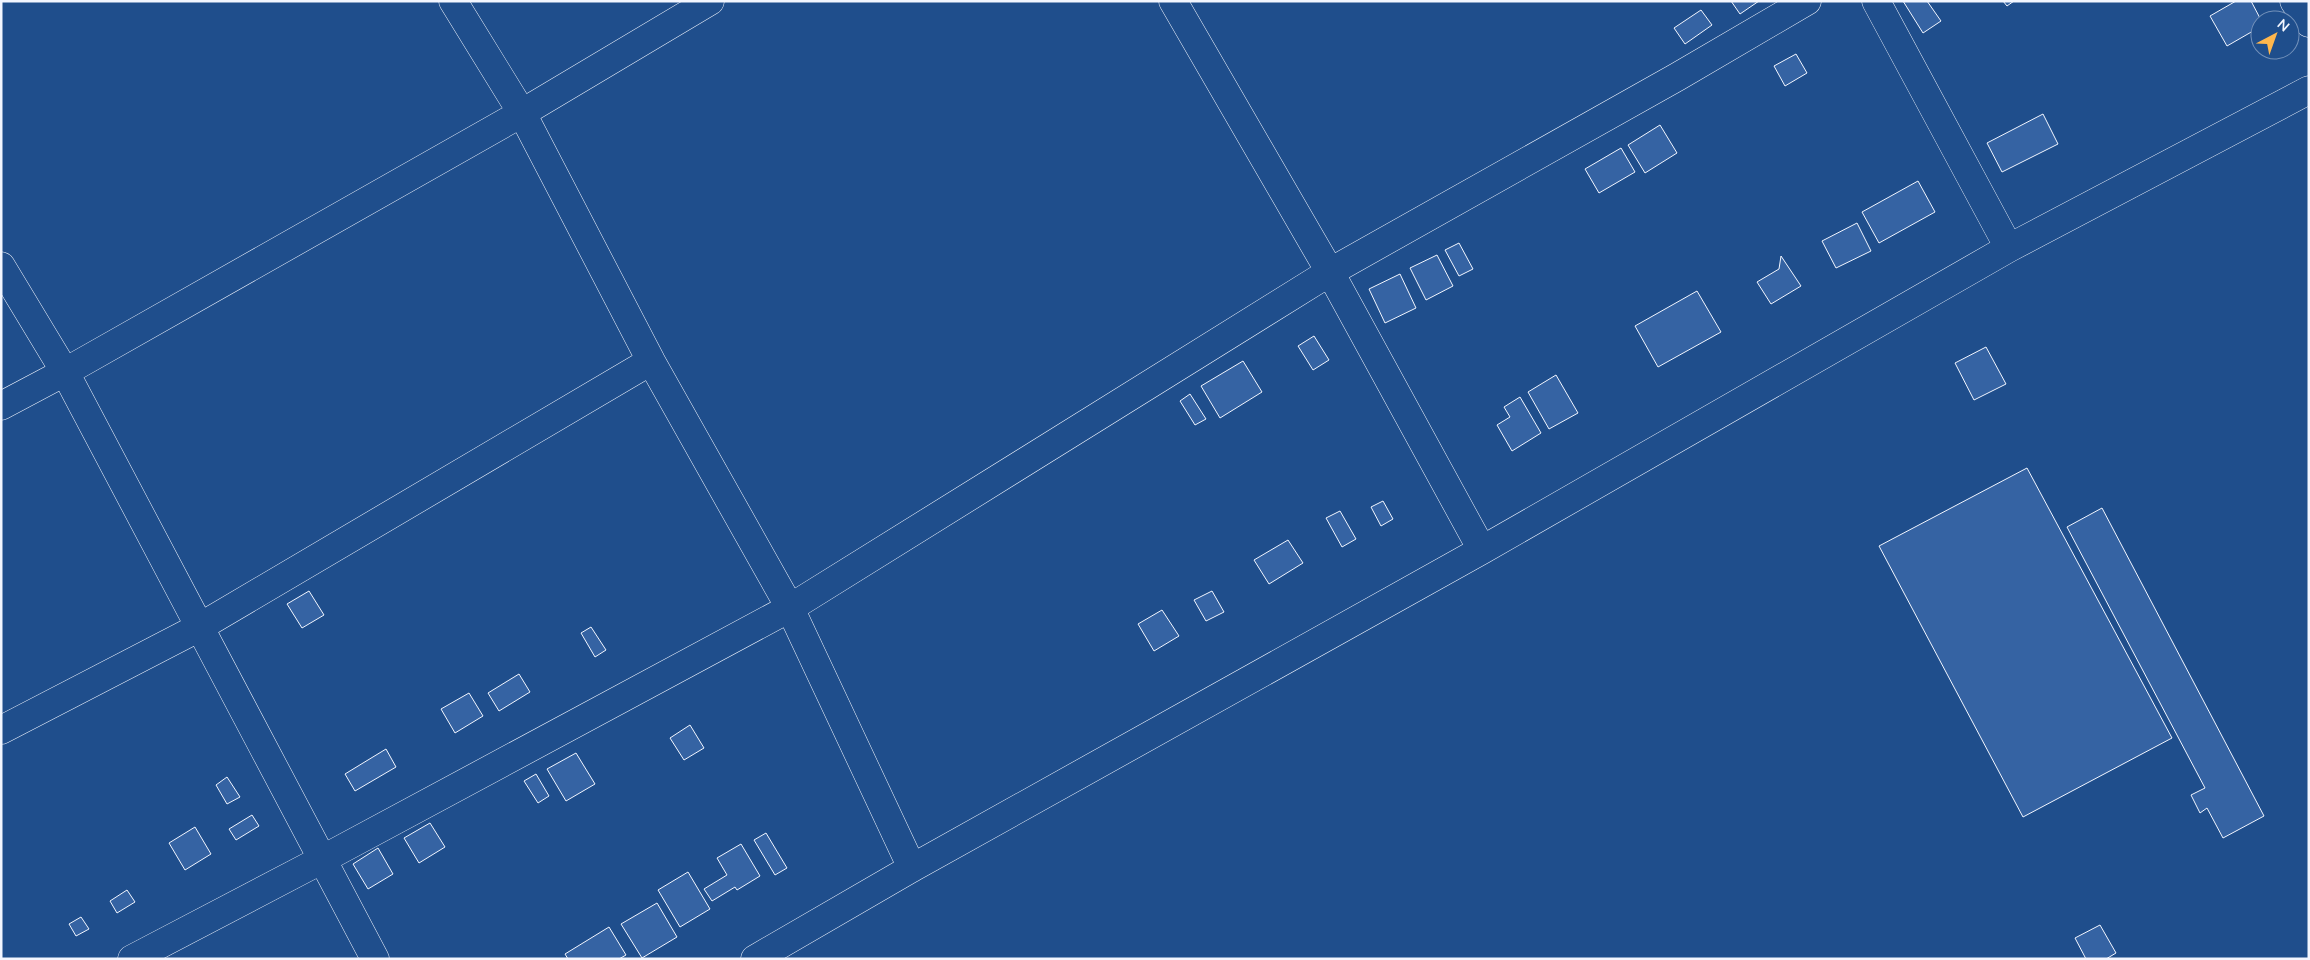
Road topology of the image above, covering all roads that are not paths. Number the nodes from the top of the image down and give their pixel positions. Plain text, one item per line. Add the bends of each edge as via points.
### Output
1 (453, 1) edge
2 (710, 1) edge
3 (1173, 1) edge
4 (1807, 1) edge
5 (1876, 1) edge
6 (2294, 1) edge
7 (2309, 23) edge
8 (2309, 90) edge
9 (522, 113) junction
10 (2009, 248) junction
11 (1, 266) edge
12 (1330, 272) junction
13 (651, 361) junction
14 (65, 372) junction
15 (1, 406) edge
16 (1482, 550) junction
17 (790, 608) junction
18 (198, 628) junction
19 (1, 730) edge
20 (323, 859) junction
21 (912, 868) junction
22 (132, 959) edge
23 (375, 959) edge
24 (755, 959) edge

1 - 9 street
2 - 9 street
3 - 12 street
4 - 12 street
5 - 10 street
6 - 7 street
8 - 10 street
9 - 13 street
9 - 14 street
10 - 16 street
11 - 14 street
12 - 16 street
12 - 17 street
13 - 17 street
13 - 18 street
14 - 15 street
14 - 18 street
16 - 21 street
17 - 20 street
17 - 21 street
18 - 19 street
18 - 20 street
20 - 22 street
20 - 23 street
21 - 24 street

